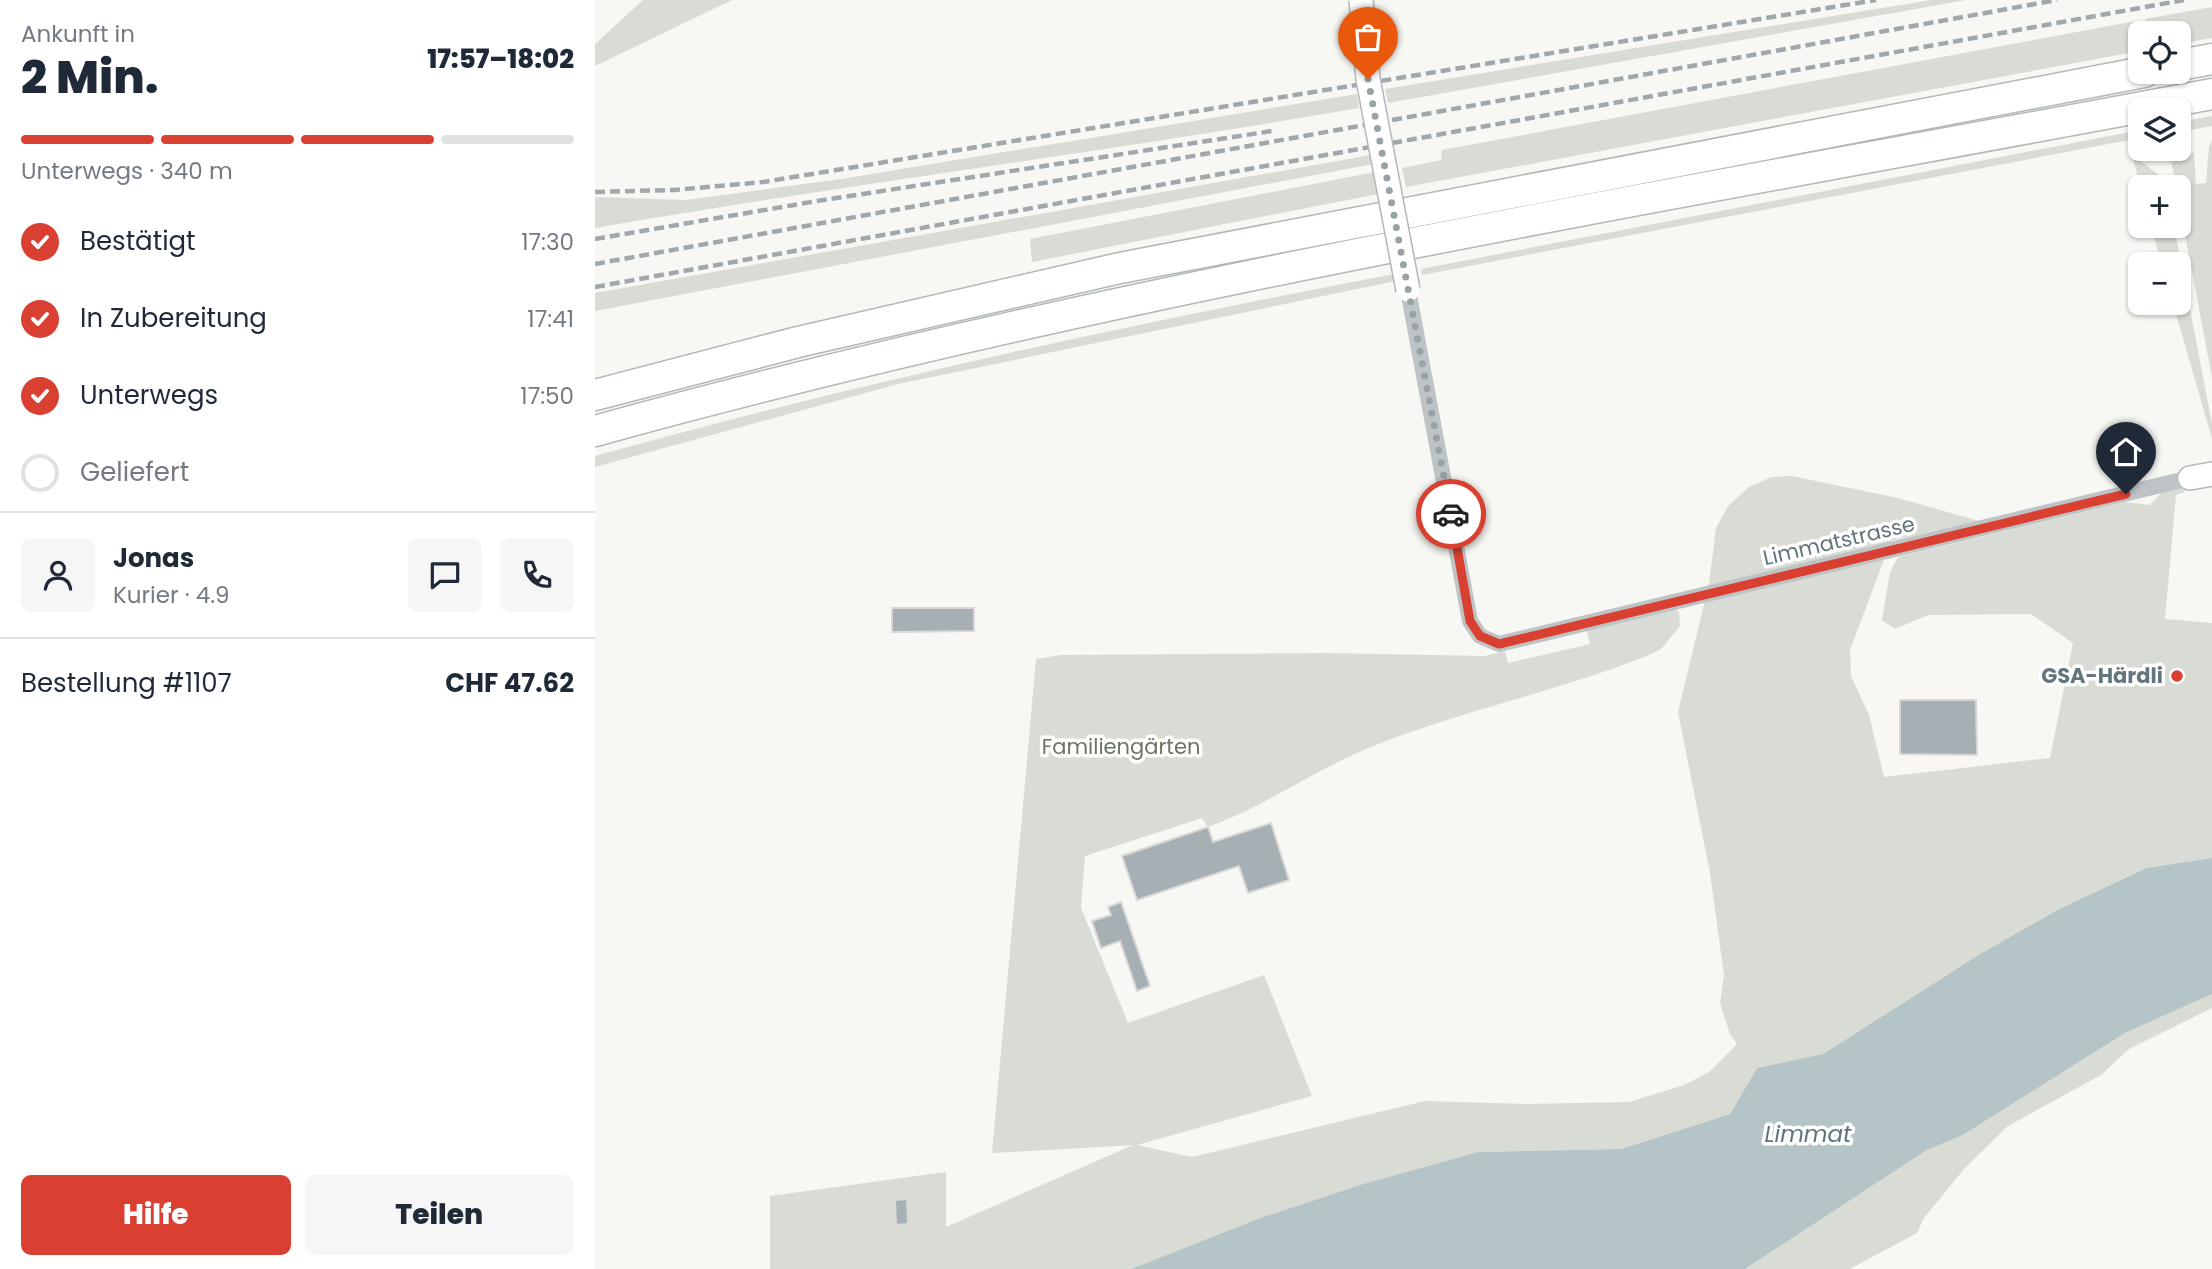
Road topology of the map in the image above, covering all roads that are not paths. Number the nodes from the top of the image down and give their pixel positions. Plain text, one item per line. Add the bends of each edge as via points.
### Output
1 (1361, 0) edge
2 (2212, 59) edge
3 (2191, 63) edge
4 (2128, 75) edge
5 (2212, 94) edge
6 (1408, 290) joint
7 (595, 395) edge
8 (595, 431) edge
9 (2212, 464) edge
10 (2201, 476) edge

1 - 6 street, bridge via 1367,71
2 - 3 highway
4 - 7 highway via 1107,271 798,342
5 - 8 highway via 1148,298 873,359
6 - 10 street, Limmatstrasse via 1470,621 1488,641 1506,642
9 - 10 street, Limmatstrasse

